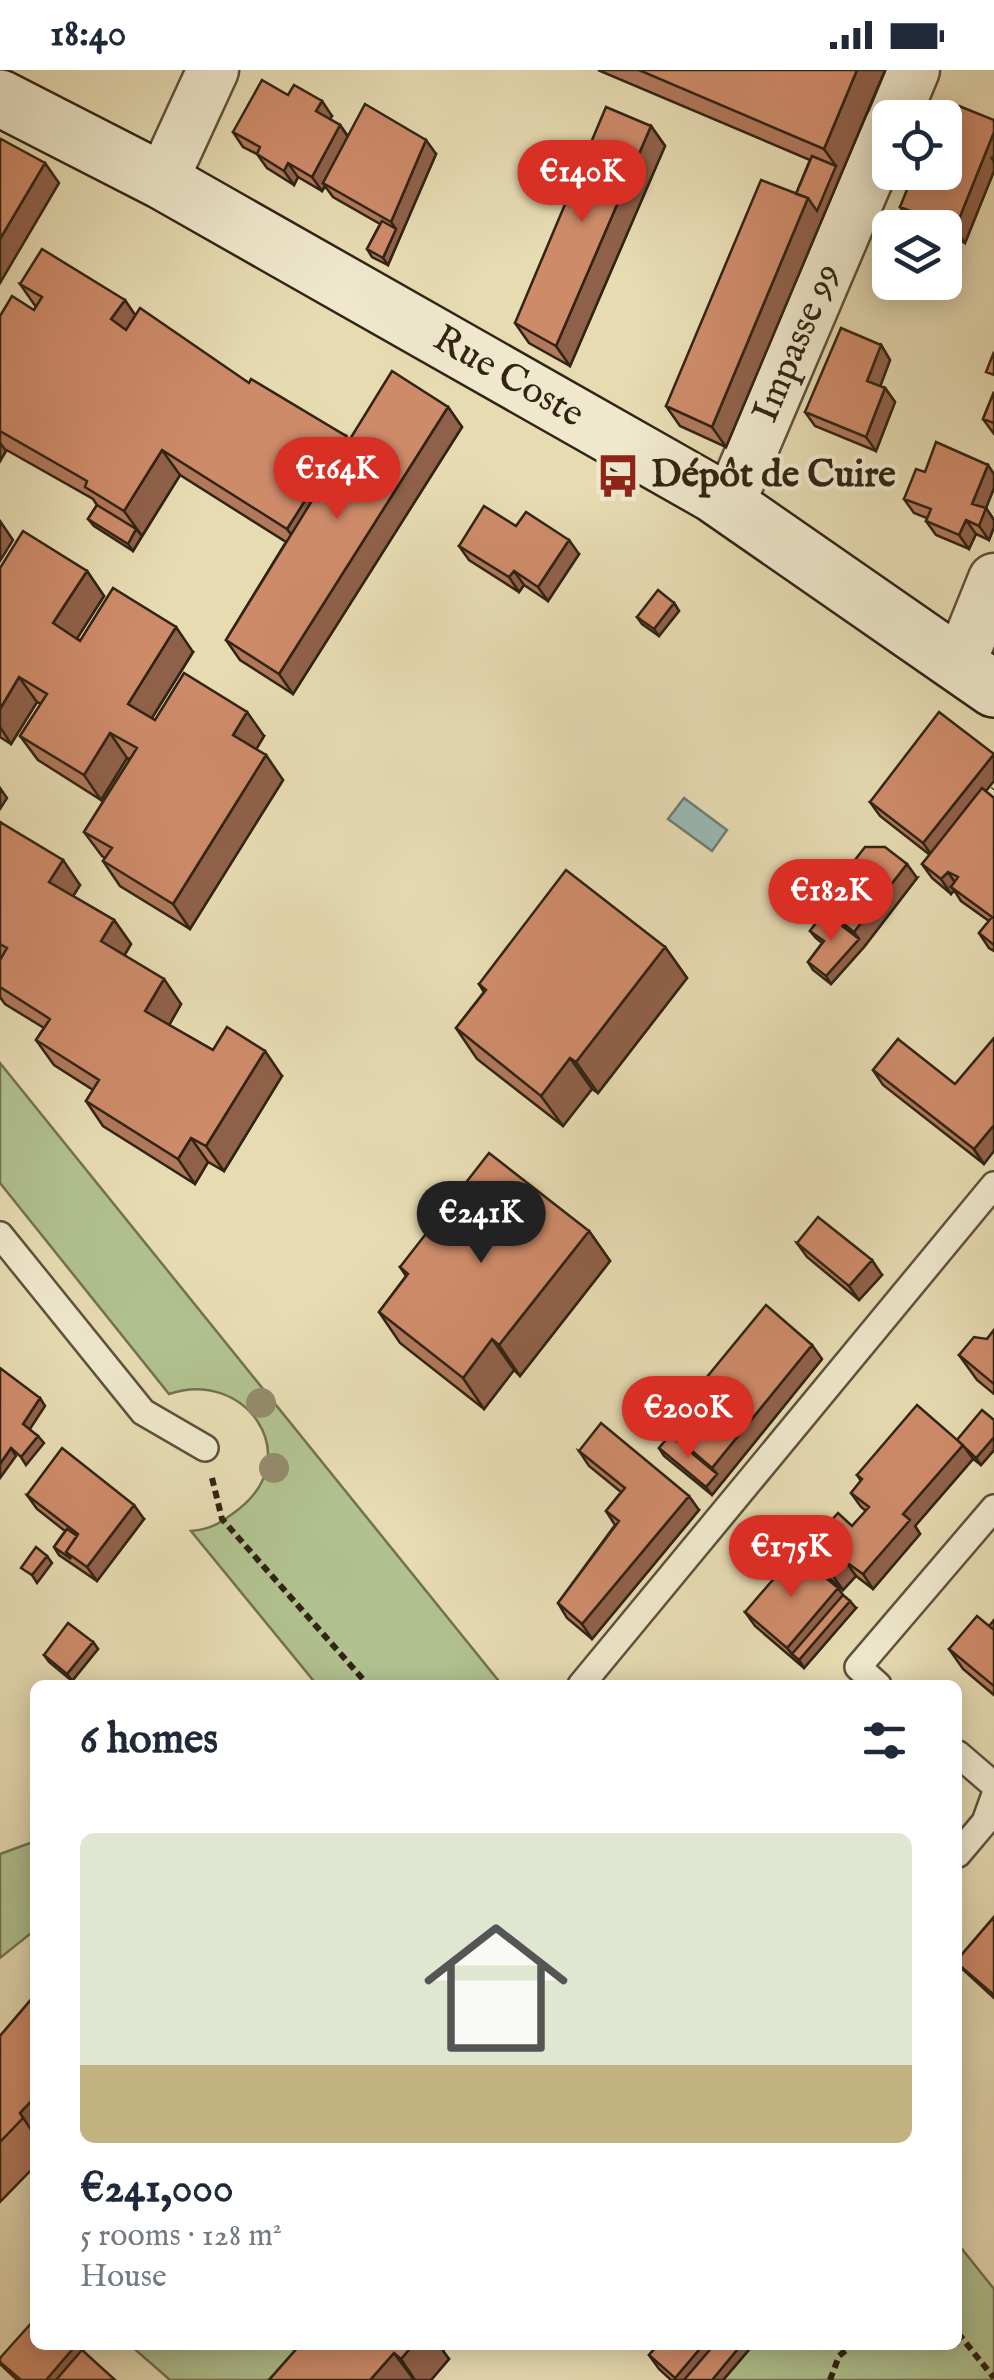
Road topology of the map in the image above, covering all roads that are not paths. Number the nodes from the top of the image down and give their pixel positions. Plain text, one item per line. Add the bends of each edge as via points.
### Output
1 (213, 70) edge
2 (914, 70) edge
3 (0, 98) edge
4 (902, 100) edge
5 (872, 168) edge
6 (162, 182) junction
7 (729, 504) junction
8 (994, 579) edge
9 (977, 676) edge
10 (994, 1185) edge
11 (0, 1235) edge
12 (205, 1448) road end
13 (994, 1508) edge
14 (850, 1676) edge
15 (585, 1680) edge
16 (962, 1758) edge
17 (994, 1786) edge
18 (994, 1797) edge
19 (962, 1849) edge

1 - 6 street
2 - 4 street
3 - 6 main road, Rue Coste
5 - 7 street, Impasse 99
6 - 7 main road, Rue Coste
7 - 9 main road, Rue Coste
8 - 9 street
10 - 15 lane
11 - 12 lane via 143,1412
13 - 14 lane
16 - 17 lane
18 - 19 lane

